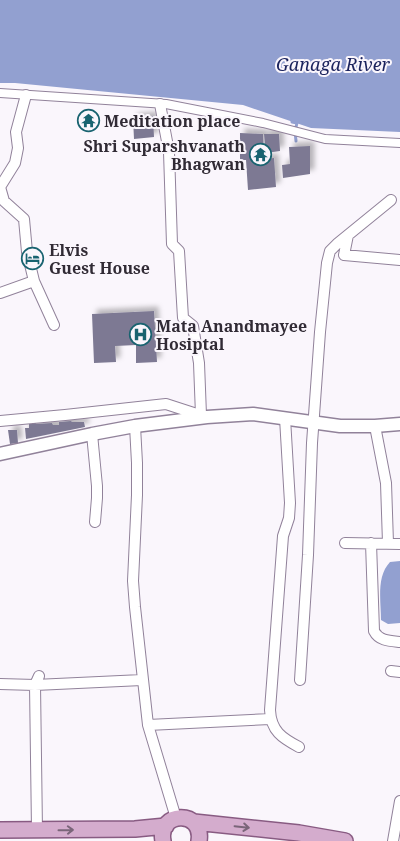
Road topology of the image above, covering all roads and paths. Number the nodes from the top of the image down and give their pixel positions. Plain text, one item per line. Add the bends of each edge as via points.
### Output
1 (0, 93) edge
2 (26, 95) junction
3 (160, 104) junction
4 (400, 144) edge
5 (390, 200) dead end
6 (348, 235) junction
7 (400, 260) edge
8 (34, 281) junction
9 (0, 293) edge
10 (54, 325) dead end
11 (204, 416) junction
12 (285, 418) junction
13 (0, 421) edge
14 (313, 422) junction
15 (400, 424) edge
16 (135, 426) junction
17 (375, 426) junction
18 (92, 434) junction
19 (0, 454) edge
20 (95, 522) dead end
21 (345, 543) dead end
22 (371, 543) junction
23 (388, 543) junction
24 (400, 544) edge
25 (400, 642) edge
26 (37, 680) junction
27 (142, 680) junction
28 (300, 680) dead end
29 (0, 684) edge
30 (270, 719) junction
31 (148, 725) junction
32 (299, 747) dead end
33 (400, 801) edge
34 (194, 822) junction
35 (168, 828) edge
36 (0, 830) edge
37 (37, 830) junction
38 (199, 841) edge
39 (345, 841) edge
40 (393, 841) edge

1 - 2 street
2 - 3 street
2 - 8 street via 16,132 18,148 15,163 0,187 4,201 24,219
3 - 4 street via 325,138
3 - 11 street via 169,152 172,244 179,251 183,318 192,326 196,344
5 - 6 street
6 - 7 street via 344,255
6 - 14 street via 330,251 327,263
8 - 9 street
8 - 10 street
11 - 12 street via 253,414
11 - 13 street via 166,404
11 - 16 street
12 - 14 street
12 - 30 street via 290,510 283,536
14 - 17 street
14 - 28 street
15 - 17 street
16 - 18 street
16 - 27 street via 137,495 133,581
17 - 23 street via 386,483
18 - 19 street
18 - 20 street via 97,486
21 - 22 street
22 - 23 street
22 - 25 street via 374,631 384,640
23 - 24 street
26 - 27 street
26 - 29 street
26 - 37 street
27 - 31 street
30 - 31 street
30 - 32 street via 280,736
31 - 35 street
33 - 40 street
34 - 35 main road via 182,817
34 - 38 main road via 200,833
34 -> 39 main road
37 -> 35 main road
36 - 37 main road

